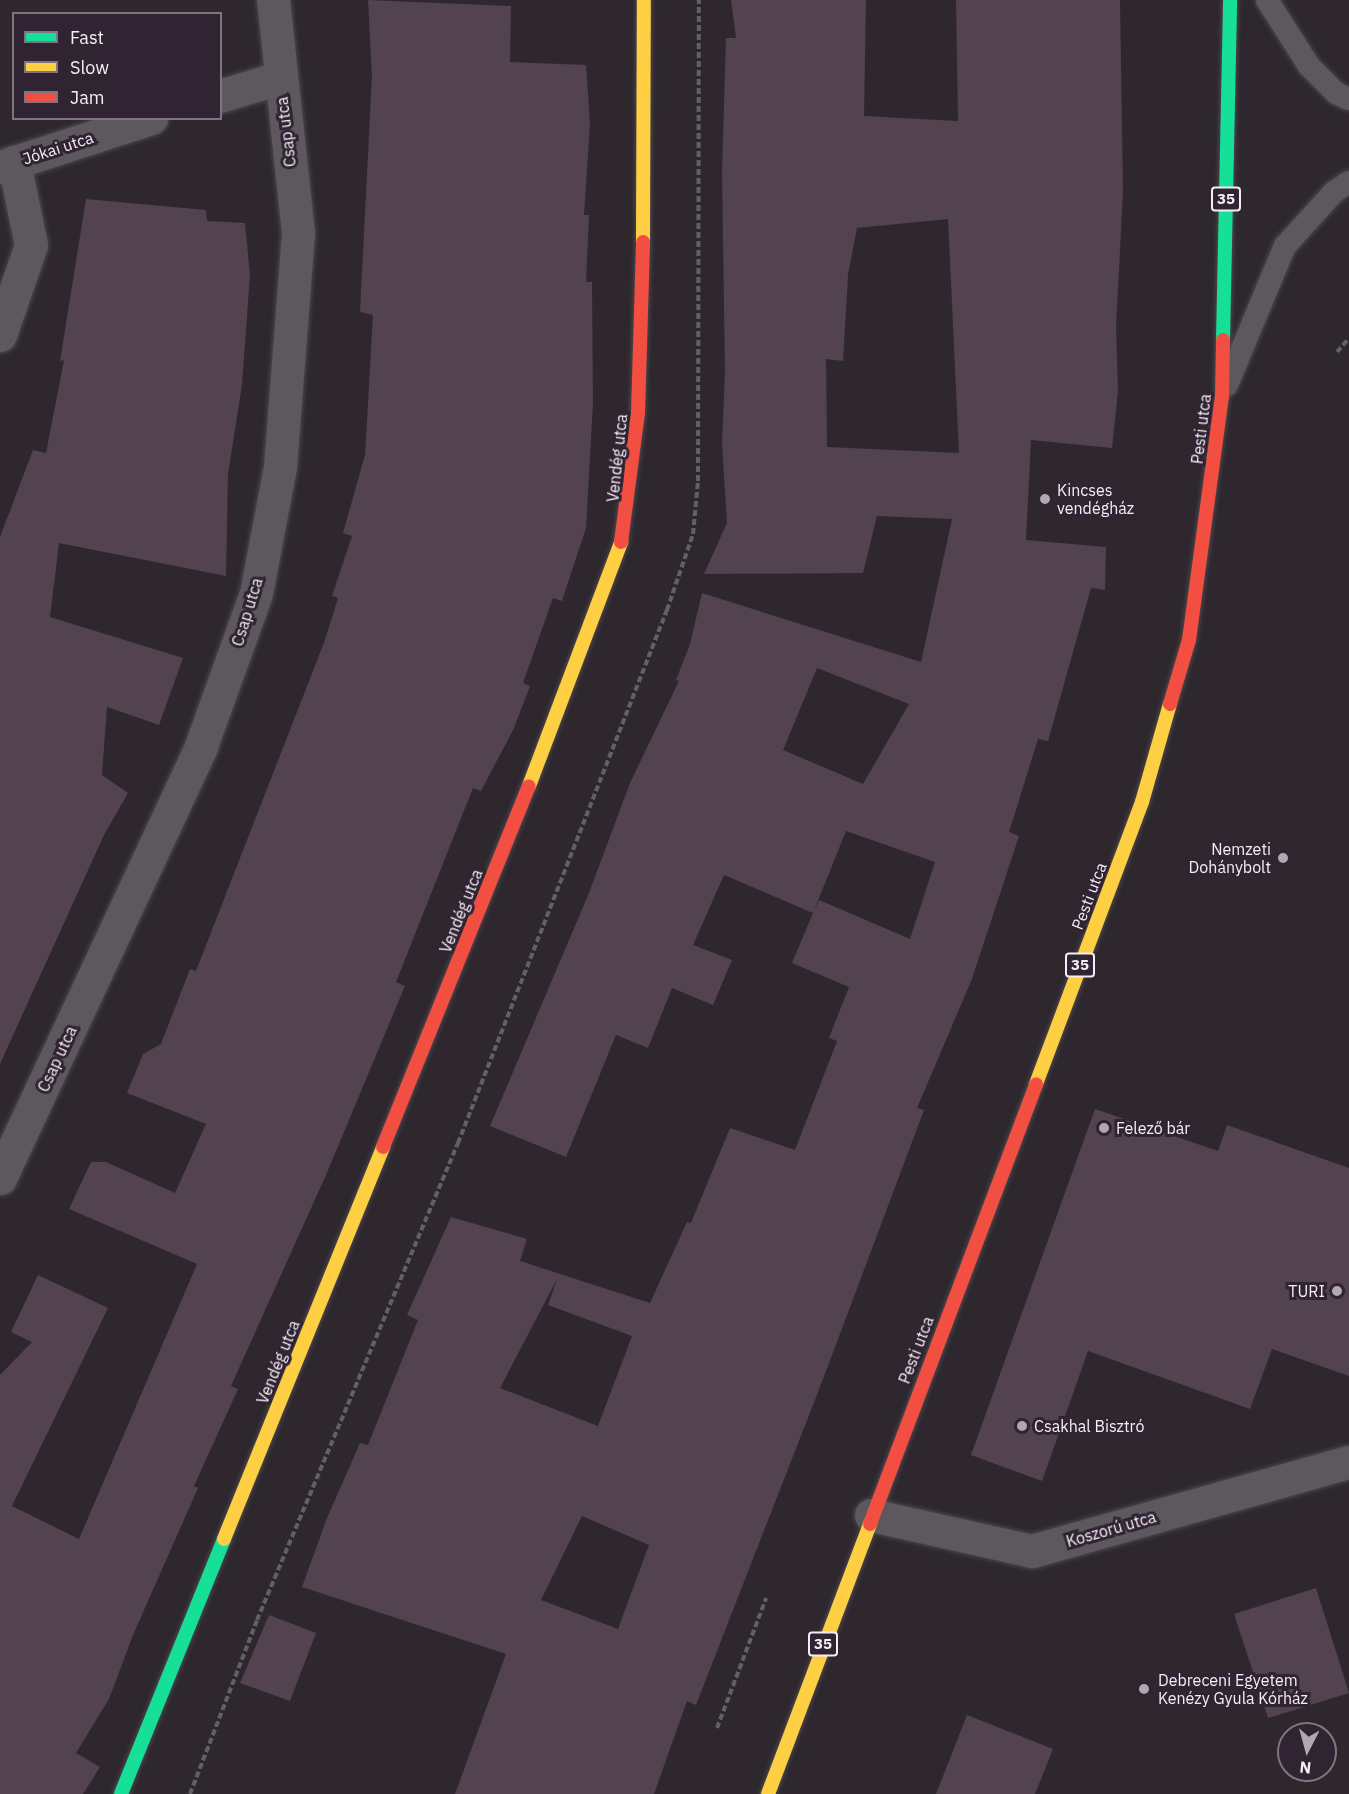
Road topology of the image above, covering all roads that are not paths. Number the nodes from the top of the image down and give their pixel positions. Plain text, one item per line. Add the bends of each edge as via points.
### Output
1 (273, 0) edge
2 (644, 0) edge
3 (1230, 0) edge
4 (1267, 0) edge
5 (279, 78) junction
6 (222, 95) edge
7 (1349, 99) edge
8 (145, 120) edge
9 (7, 164) edge
10 (1349, 182) edge
11 (0, 335) edge
12 (1222, 397) junction
13 (0, 1178) edge
14 (1349, 1462) edge
15 (871, 1515) junction
16 (121, 1794) edge
17 (768, 1794) edge

1 - 5 street, Csap utca
2 - 16 street, Vendég utca via 642,326 626,531 572,680
3 - 12 street, Pesti utca / 35
4 - 7 lane via 1310,66 1336,93
5 - 6 street
5 - 13 street, Csap utca via 298,232 280,467 256,593 201,746
8 - 9 street, Jókai utca
9 - 11 street via 31,245
10 - 12 lane via 1334,192 1284,246
12 - 15 street, Pesti utca / 35 via 1189,640 1142,802
14 - 15 street, Koszorú utca via 1032,1551
15 - 17 street, Pesti utca / 35

